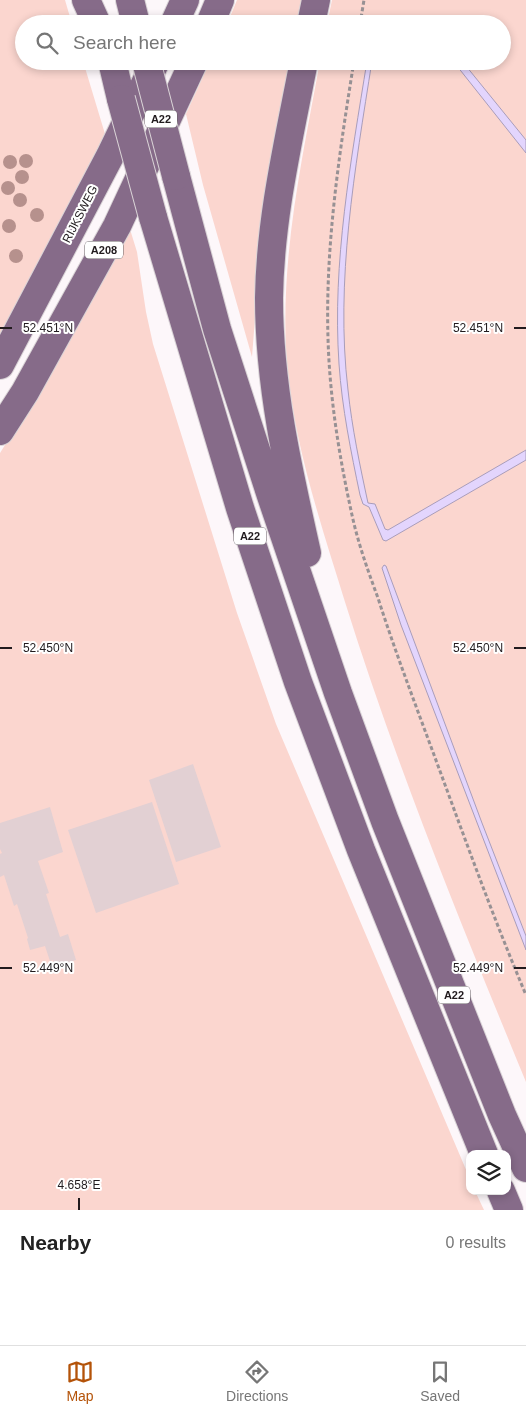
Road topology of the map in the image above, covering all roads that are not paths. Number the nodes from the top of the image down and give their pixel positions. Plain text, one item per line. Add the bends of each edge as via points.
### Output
1 (86, 0) edge
2 (96, 0) edge
3 (130, 0) edge
4 (185, 0) edge
5 (220, 0) edge
6 (316, 0) edge
7 (93, 15) edge
8 (100, 15) edge
9 (134, 15) edge
10 (178, 15) edge
11 (214, 15) edge
12 (313, 15) edge
13 (114, 70) edge
14 (148, 70) edge
15 (152, 70) edge
16 (190, 70) edge
17 (302, 70) edge
18 (0, 365) edge
19 (0, 431) edge
20 (338, 694) junction
21 (482, 1150) edge
22 (526, 1168) edge
23 (503, 1195) edge
24 (509, 1210) edge

1 - 7 highway
2 - 8 highway
3 - 9 highway
4 - 10 highway
5 - 11 highway
6 - 12 highway
13 - 21 highway, A22, bridge via 153,218 240,508 298,682 365,859
14 - 20 highway, A22, bridge via 217,329
15 - 18 highway, RIJKSWEG / A208
16 - 19 highway, A208 via 117,226
17 - 20 highway, A22 via 273,241 269,297 271,357 286,460
20 - 22 highway, A22 via 385,821
23 - 24 highway

